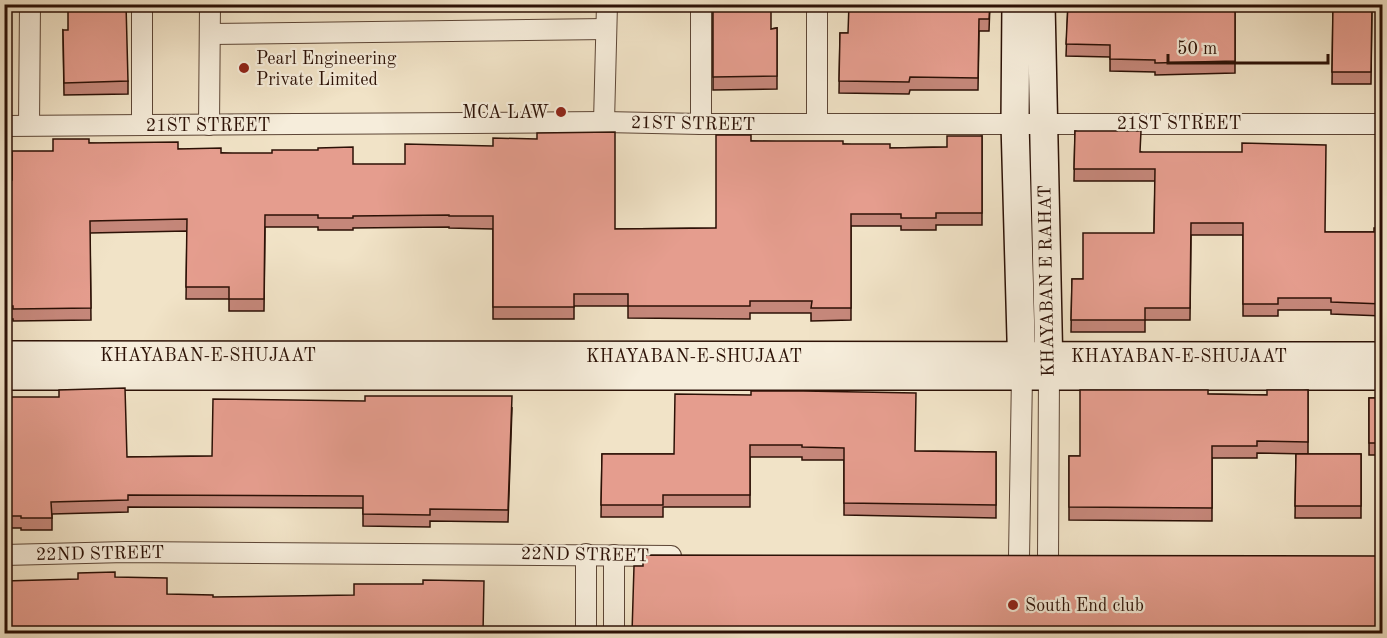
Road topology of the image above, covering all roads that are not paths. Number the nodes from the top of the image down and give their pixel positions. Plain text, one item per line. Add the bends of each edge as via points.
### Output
1 (30, 4) edge
2 (142, 4) edge
3 (210, 4) edge
4 (607, 4) edge
5 (701, 4) edge
6 (817, 4) edge
7 (1016, 4) edge
8 (1041, 4) edge
9 (606, 29) junction
10 (210, 34) junction
11 (604, 122) junction
12 (1015, 123) junction
13 (1042, 123) junction
14 (209, 124) junction
15 (701, 124) junction
16 (817, 124) junction
17 (1383, 124) edge
18 (29, 125) junction
19 (142, 125) junction
20 (4, 126) edge
21 (4, 355) edge
22 (1383, 356) edge
23 (1036, 366) junction
24 (4, 376) edge
25 (1383, 376) edge
26 (586, 554) junction
27 (4, 555) edge
28 (614, 555) junction
29 (686, 556) edge
30 (996, 557) edge
31 (1019, 557) junction
32 (1048, 558) junction
33 (1072, 558) edge
34 (586, 633) edge
35 (614, 633) edge

1 - 18 street
2 - 19 street
3 - 10 street
4 - 9 street
5 - 15 street
6 - 16 street
7 - 12 main road, KHAYABAN E RAHAT
8 - 13 main road, KHAYABAN E RAHAT
9 - 10 street
9 - 11 street
10 - 14 street
11 - 14 street, 21ST STREET
11 - 15 street, 21ST STREET
12 - 13 street, 21ST STREET
12 - 16 street, 21ST STREET
12 - 23 main road, KHAYABAN E RAHAT
13 - 17 street, 21ST STREET
13 - 23 main road, KHAYABAN E RAHAT
14 - 19 street, 21ST STREET
15 - 16 street, 21ST STREET
18 - 19 street, 21ST STREET
18 - 20 street, 21ST STREET
21 - 23 main road, KHAYABAN-E-SHUJAAT
22 - 23 main road, KHAYABAN-E-SHUJAAT
23 - 24 main road, KHAYABAN-E-SHUJAAT
23 - 25 main road, KHAYABAN-E-SHUJAAT
23 - 31 street, KHAYABAN E RAHAT
23 - 32 street, KHAYABAN E RAHAT
26 - 27 street, 22ND STREET
26 - 28 street, 22ND STREET
26 - 34 street
28 - 29 street, 22ND STREET
28 - 35 street
30 - 31 street
31 - 32 street
32 - 33 street

